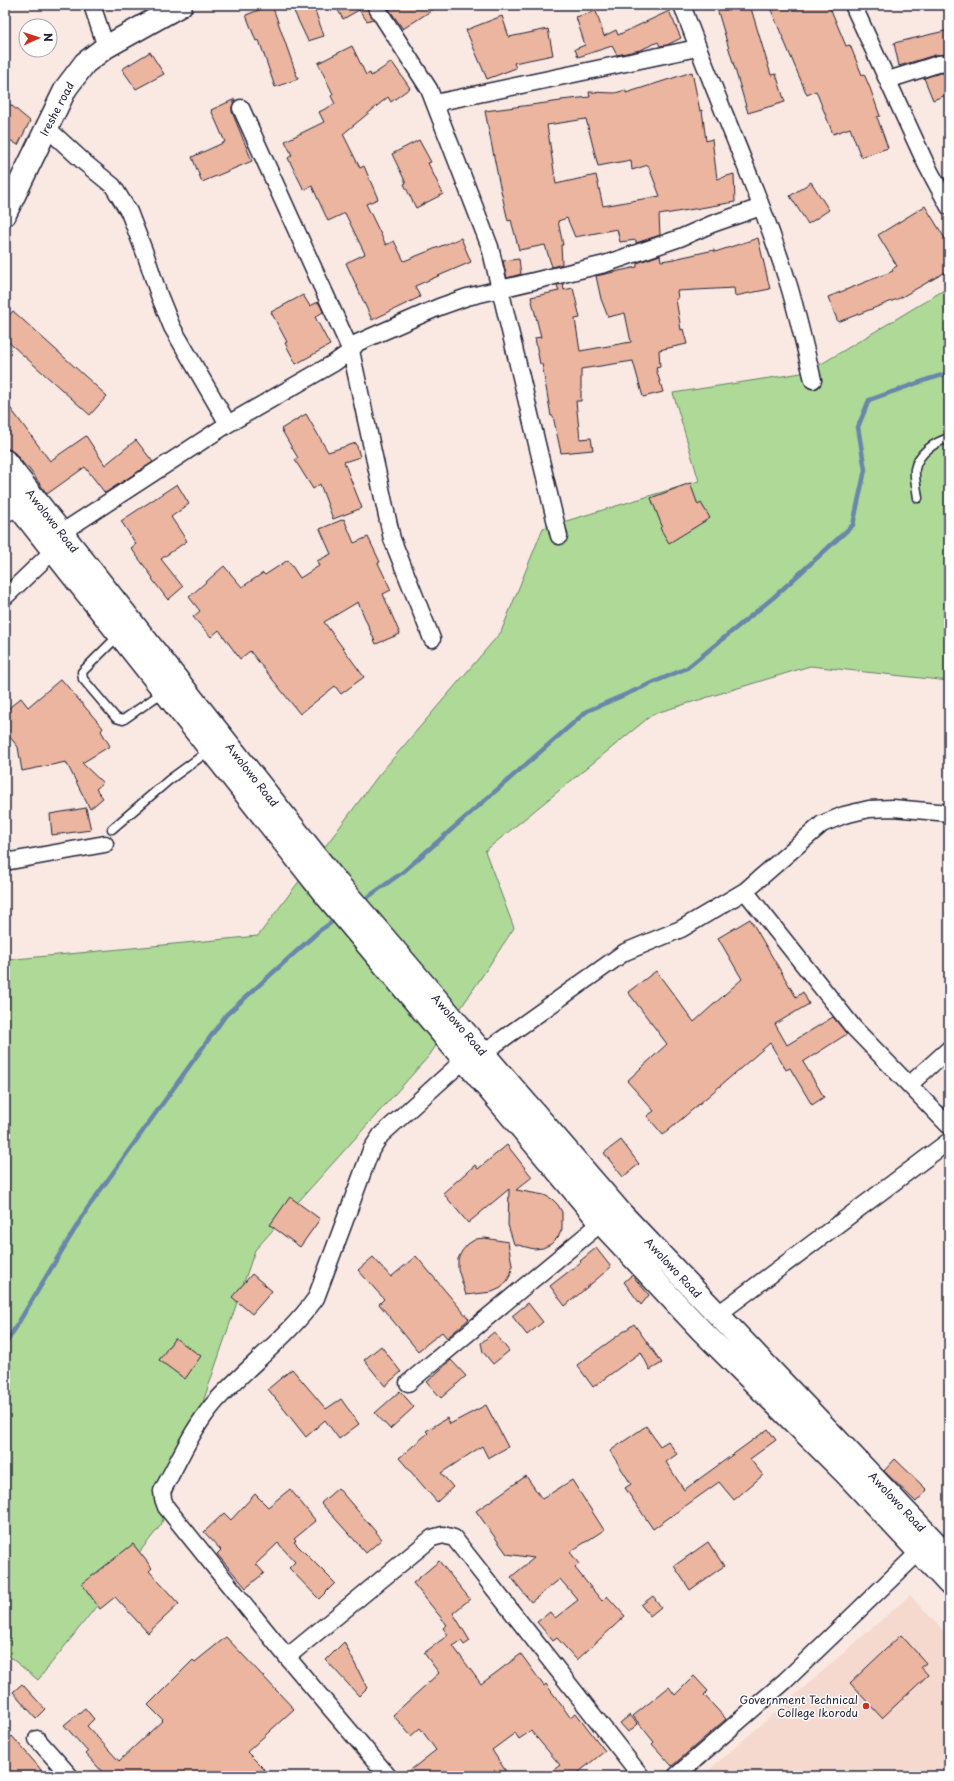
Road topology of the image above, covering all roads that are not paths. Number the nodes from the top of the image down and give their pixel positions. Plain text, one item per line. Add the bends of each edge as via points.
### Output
1 (92, 5) edge
2 (181, 5) edge
3 (375, 5) edge
4 (682, 5) edge
5 (853, 5) edge
6 (106, 46) junction
7 (697, 48) junction
8 (949, 63) edge
9 (888, 80) junction
10 (435, 103) junction
11 (241, 108) dead end
12 (47, 128) junction
13 (761, 207) junction
14 (949, 207) edge
15 (5, 214) edge
16 (500, 289) junction
17 (351, 351) junction
18 (813, 380) dead end
19 (228, 424) junction
20 (949, 438) edge
21 (5, 461) edge
22 (5, 490) edge
23 (918, 498) dead end
24 (13, 514) edge
25 (559, 536) dead end
26 (57, 542) junction
27 (5, 597) edge
28 (120, 635) junction
29 (432, 639) dead end
30 (170, 684) junction
31 (210, 750) junction
32 (949, 813) edge
33 (112, 829) dead end
34 (105, 844) dead end
35 (5, 862) edge
36 (329, 886) junction
37 (745, 891) junction
38 (949, 1049) edge
39 (474, 1056) junction
40 (909, 1086) junction
41 (949, 1126) edge
42 (949, 1141) edge
43 (601, 1223) junction
44 (718, 1315) junction
45 (408, 1383) dead end
46 (919, 1552) junction
47 (949, 1557) edge
48 (949, 1584) edge
49 (287, 1657) junction
50 (37, 1739) dead end
51 (70, 1776) edge
52 (388, 1776) edge
53 (641, 1776) edge
54 (676, 1776) edge

1 - 6 street
2 - 6 main road, Ireshe road
3 - 10 street
4 - 7 street
5 - 9 street
6 - 12 main road, Ireshe road via 84,63 66,88
7 - 10 street
7 - 13 street
8 - 9 street
9 - 14 street via 926,164
10 - 16 street via 490,247
11 - 17 street
12 - 15 main road, Ireshe road
12 - 19 street via 113,186 129,212 172,327
13 - 16 street via 605,264
13 - 18 street via 789,286
16 - 17 street via 439,307 376,334 357,344
16 - 25 street
17 - 19 street via 313,377
17 - 29 street via 392,539
19 - 26 street
20 - 23 lane via 930,447 916,468
21 - 26 main road, Awolowo Road
22 - 24 main road, Awolowo Road
24 - 26 main road, Awolowo Road
26 - 27 street
26 - 28 main road, Awolowo Road
26 - 30 main road, Awolowo Road
28 - 30 main road, Awolowo Road
28 - 30 lane via 82,672 83,679 116,718 123,720
30 - 31 main road, Awolowo Road
30 - 36 main road, Awolowo Road
31 - 33 lane via 169,780
31 - 36 main road, Awolowo Road
32 - 37 street via 894,808 869,809 844,815 822,824
34 - 35 street
36 - 39 main road, Awolowo Road
37 - 39 street via 681,929 625,952
37 - 40 street via 853,1027
38 - 40 street
39 - 43 main road, Awolowo Road
39 - 44 main road, Awolowo Road
39 - 49 street via 381,1135 371,1150 316,1298 302,1318 216,1401 201,1419 162,1491 166,1507
40 - 41 street
42 - 44 street
43 - 45 street
43 - 46 main road, Awolowo Road via 702,1331 846,1474
44 - 47 main road, Awolowo Road
46 - 48 main road, Awolowo Road
46 - 54 street via 785,1681
49 - 52 street
49 - 53 street via 432,1538 443,1535 454,1538
50 - 51 street

